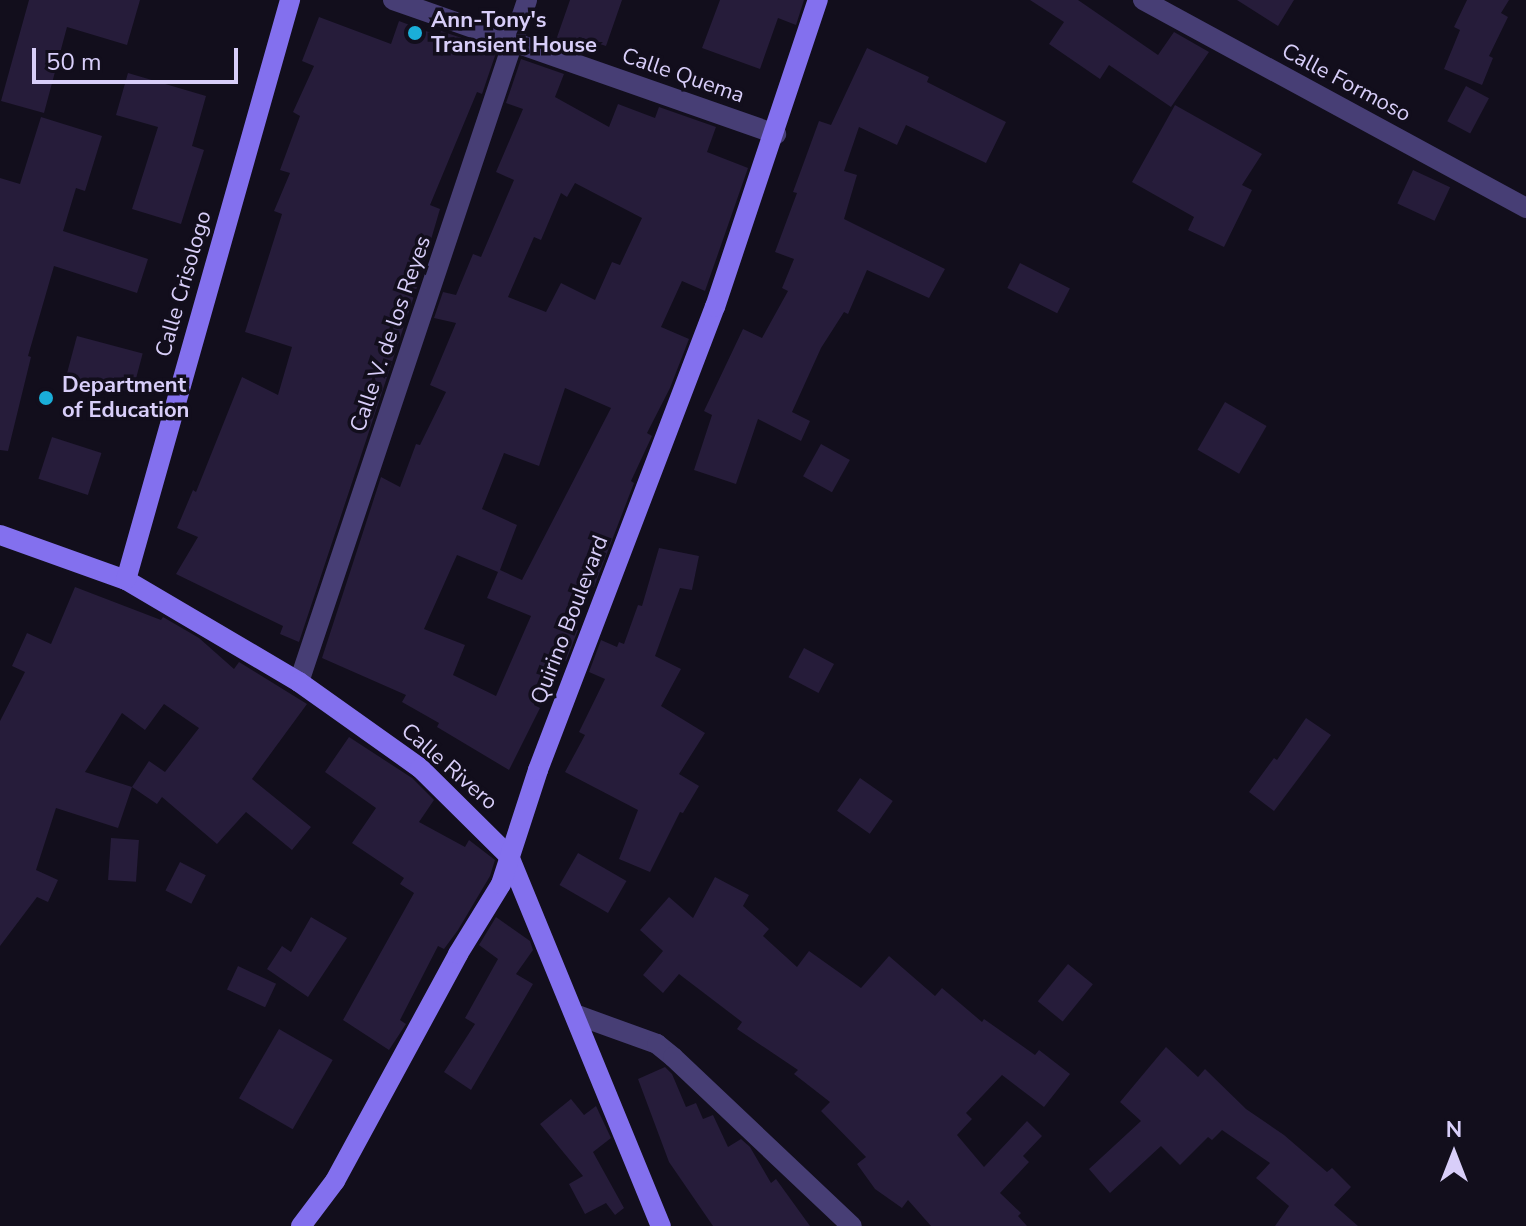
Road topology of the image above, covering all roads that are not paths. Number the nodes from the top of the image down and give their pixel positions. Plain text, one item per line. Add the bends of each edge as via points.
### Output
1 (290, 0) edge
2 (393, 0) edge
3 (527, 0) edge
4 (818, 0) edge
5 (1143, 0) edge
6 (513, 44) junction
7 (776, 134) junction
8 (1526, 208) edge
9 (0, 535) edge
10 (126, 580) junction
11 (299, 682) junction
12 (509, 856) junction
13 (577, 1015) junction
14 (301, 1226) edge
15 (661, 1226) edge
16 (852, 1226) edge

1 - 10 main road, Calle Crisologo
2 - 6 street, Calle Quema
3 - 6 street, Calle V. de los Reyes
4 - 7 main road, Quirino Boulevard
5 - 8 street, Calle Formoso
6 - 7 street, Calle Quema
6 - 11 street, Calle V. de los Reyes
7 - 12 main road, Quirino Boulevard
9 - 10 main road, Calle Rivero
10 - 11 main road, Calle Rivero
11 - 12 main road, Calle Rivero via 420,768
12 - 13 main road, Calle Rivero
12 - 14 main road, Quirino Boulevard via 501,884 335,1181
13 - 15 main road, Calle Rivero
13 - 16 street via 657,1044

